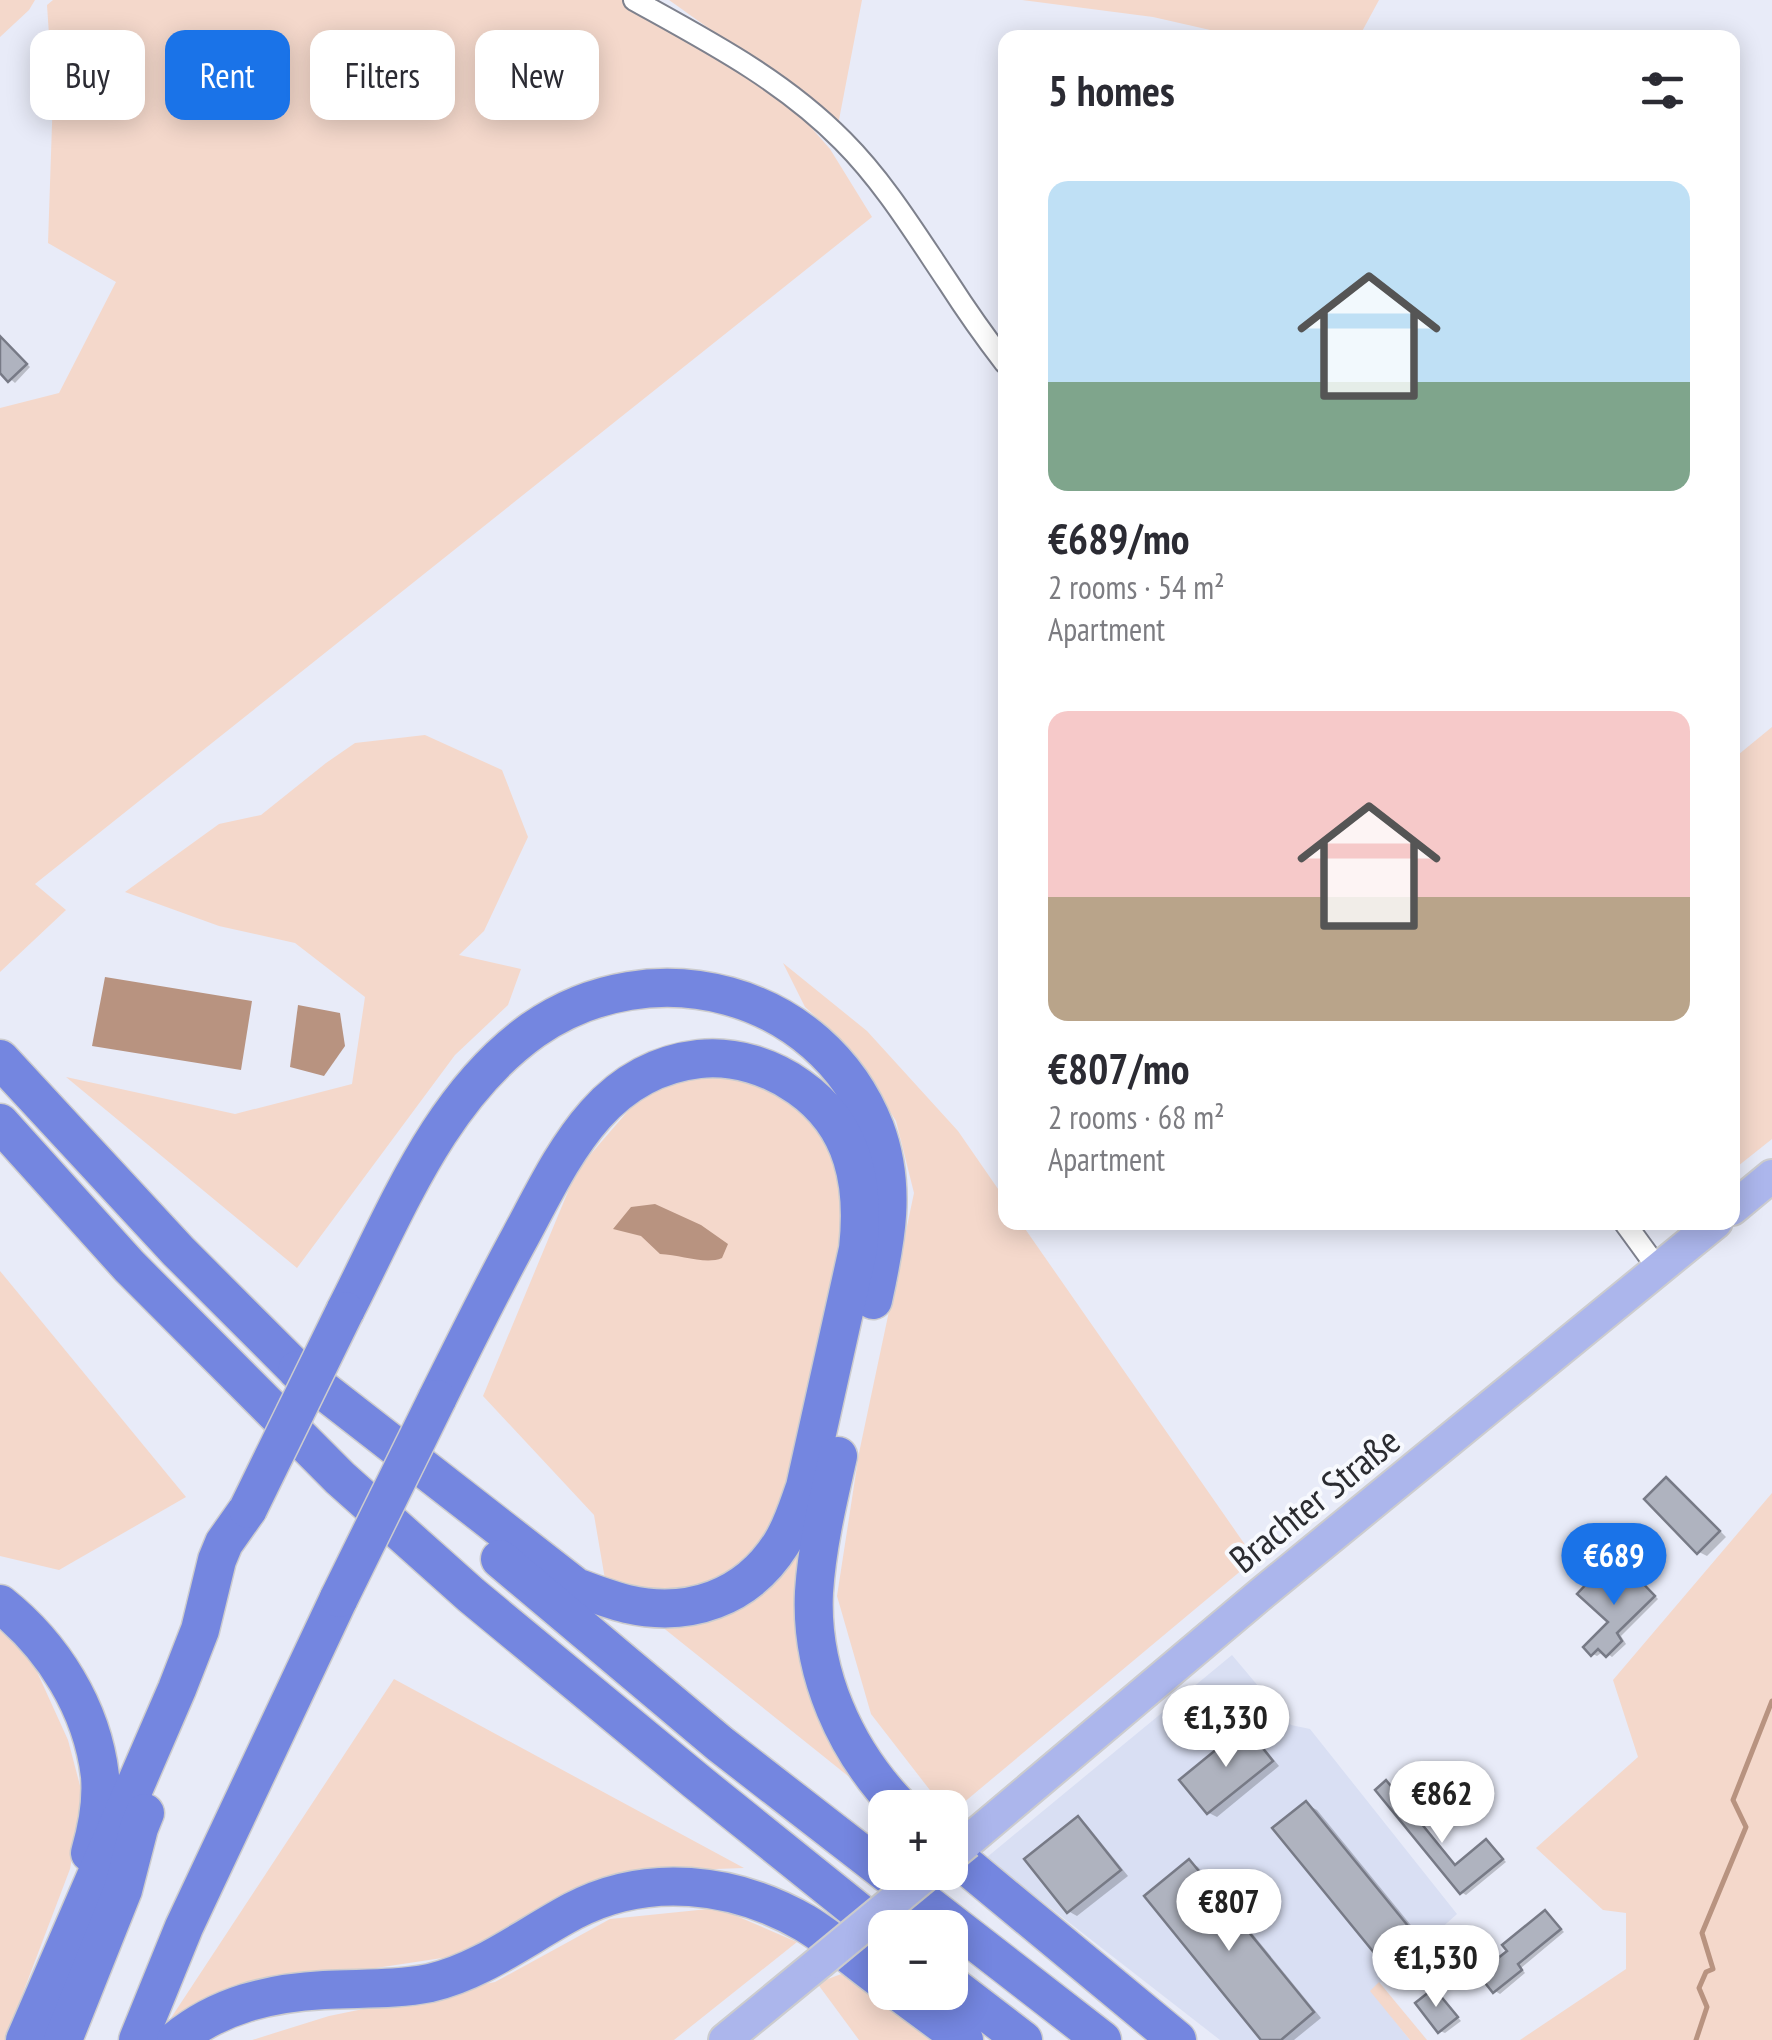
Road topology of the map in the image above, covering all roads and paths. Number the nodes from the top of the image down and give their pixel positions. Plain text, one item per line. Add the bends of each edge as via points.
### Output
1 (634, 0) edge
2 (998, 354) edge
3 (0, 1059) edge
4 (0, 1123) edge
5 (1772, 1176) edge
6 (1740, 1202) edge
7 (1630, 1230) edge
8 (1706, 1230) edge
9 (1659, 1270) junction
10 (297, 1370) junction
11 (248, 1509) junction
12 (0, 1604) edge
13 (886, 1790) edge
14 (968, 1840) edge
15 (968, 1860) edge
16 (908, 1890) edge
17 (868, 1919) edge
18 (54, 1969) junction
19 (868, 1969) edge
20 (968, 1998) edge
21 (923, 2010) edge
22 (25, 2040) edge
23 (63, 2040) edge
24 (138, 2040) edge
25 (176, 2040) edge
26 (725, 2040) edge
27 (964, 2040) edge
28 (1022, 2040) edge
29 (1102, 2040) edge
30 (1177, 2040) edge

1 - 2 street via 783,87 844,141 898,207
3 - 10 highway
4 - 17 highway via 128,1266 340,1478 471,1595
5 - 6 main road
7 - 9 street
8 - 9 main road, Brachter Straße
9 - 14 main road, Brachter Straße
10 - 24 highway, bridge via 576,1587 648,1607 728,1595 751,1580 784,1540 805,1487 858,1249 858,1182 849,1150 817,1101 791,1081 732,1059 684,1061 641,1076 597,1111 566,1152 437,1399 339,1598 184,1928
10 - 29 highway via 502,1562 676,1708
11 - 13 highway, bridge via 418,1168 489,1068 532,1031 594,998 672,986 739,998 812,1039 846,1076 876,1130 885,1170 885,1247 814,1592 820,1658 839,1720
11 - 18 highway via 224,1543 177,1689
11 - 23 highway via 202,1677 138,1828 123,1890
12 - 18 highway via 48,1652 72,1688 100,1778 97,1828
15 - 30 highway
16 - 26 main road, bridge
18 - 22 highway
19 - 25 highway via 813,1928 756,1900 704,1888 639,1888 590,1903 445,1979 259,1998
20 - 28 highway
21 - 27 highway

